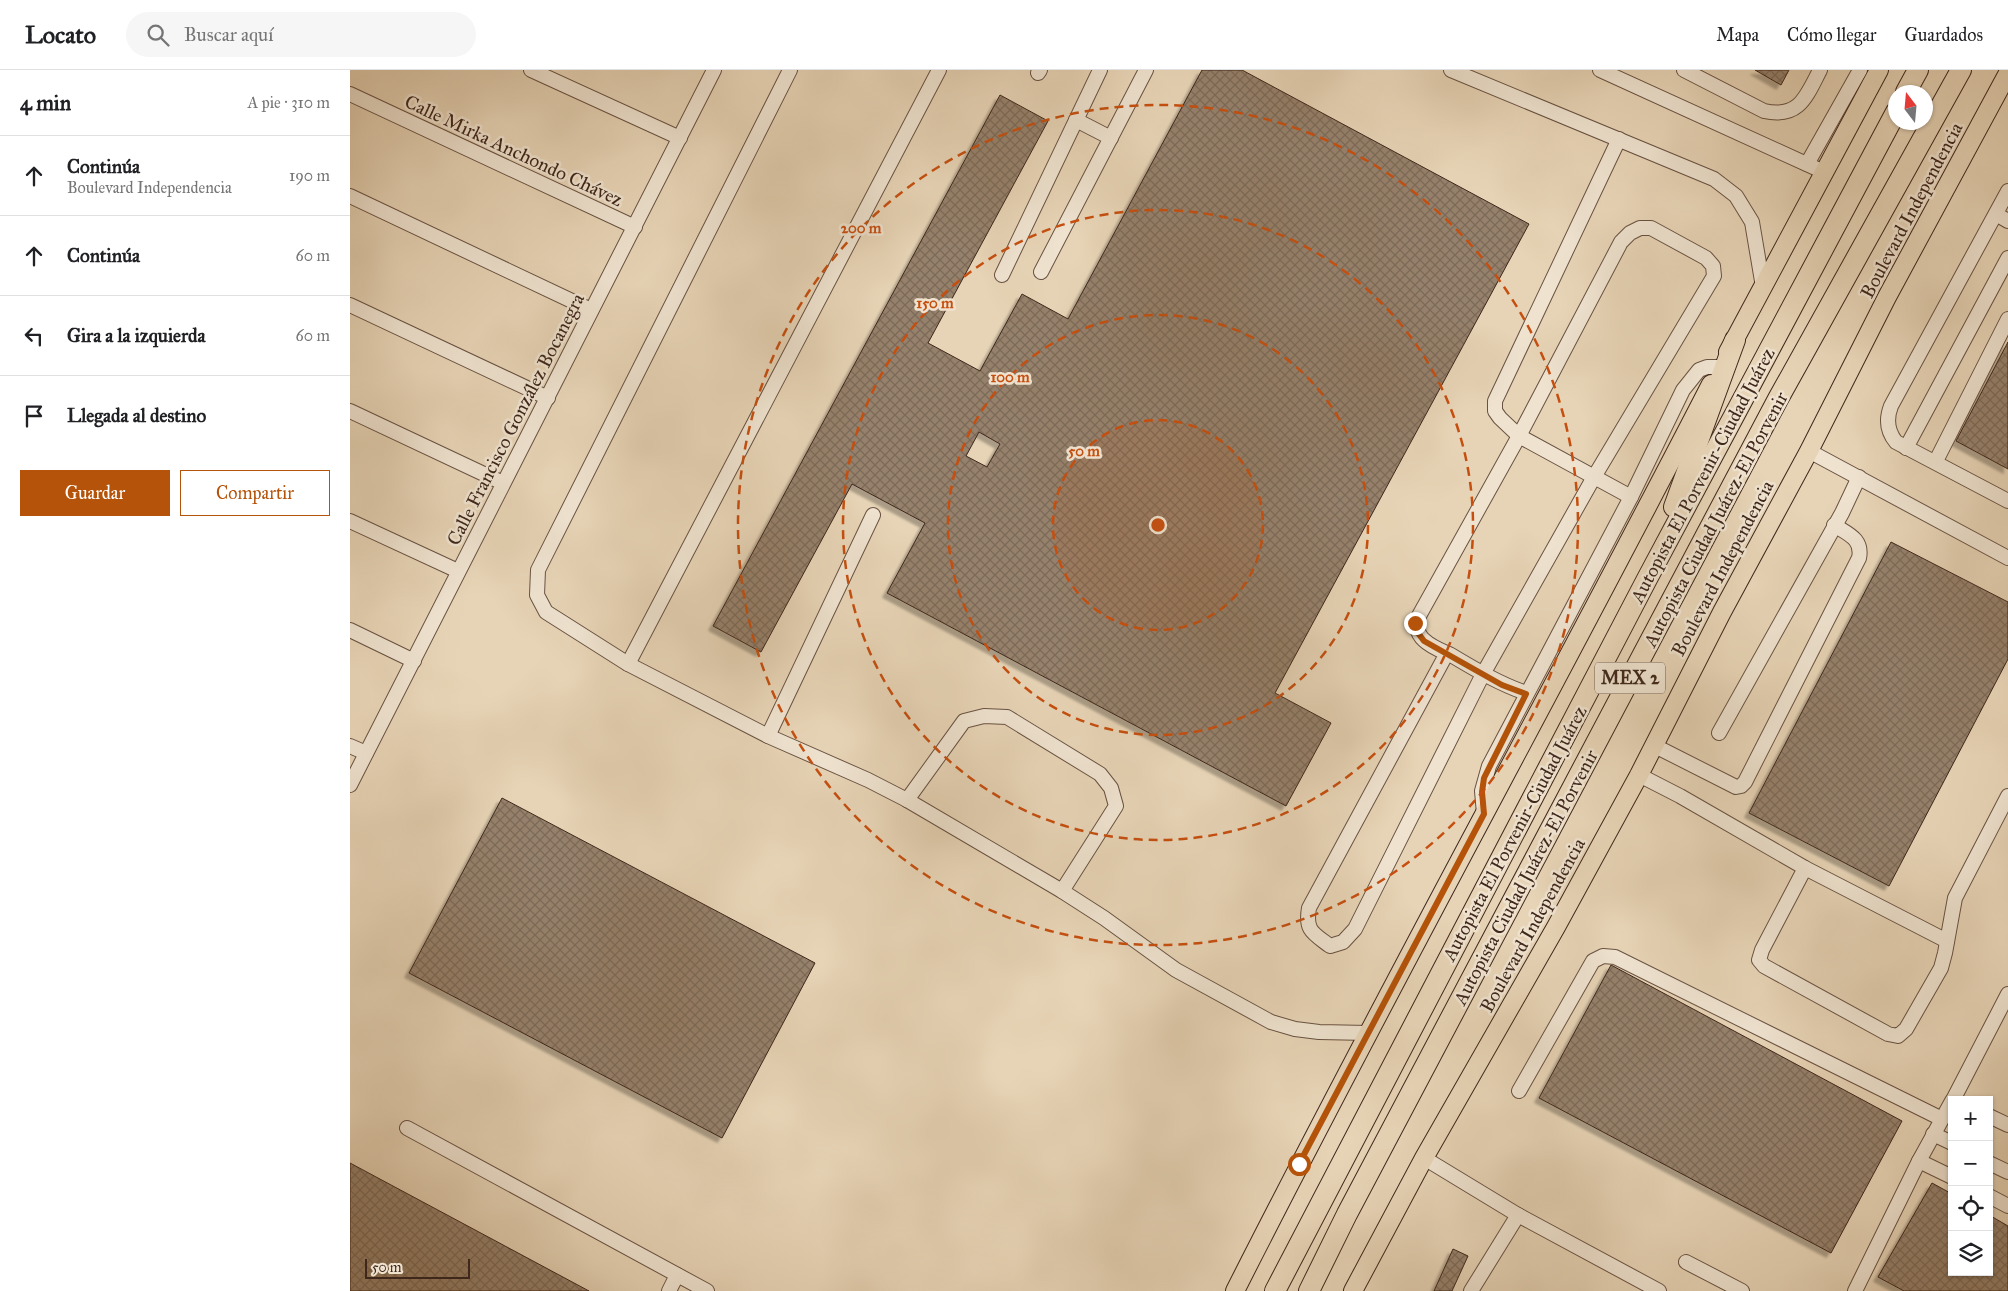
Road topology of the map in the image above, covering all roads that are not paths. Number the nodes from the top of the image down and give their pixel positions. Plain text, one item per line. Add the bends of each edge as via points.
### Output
1 (531, 70) edge
2 (714, 70) edge
3 (790, 70) edge
4 (939, 70) edge
5 (1100, 70) edge
6 (1146, 70) edge
7 (1451, 70) edge
8 (1600, 70) edge
9 (1684, 70) edge
10 (1820, 70) edge
11 (1860, 70) edge
12 (1878, 70) edge
13 (1918, 70) edge
14 (1961, 70) edge
15 (2008, 73) edge
16 (1910, 85) edge
17 (350, 94) edge
18 (1076, 120) junction
19 (1888, 127) edge
20 (680, 138) junction
21 (1111, 138) junction
22 (1619, 139) junction
23 (1807, 164) junction
24 (1824, 172) junction
25 (2008, 190) edge
26 (350, 196) edge
27 (2002, 218) edge
28 (635, 227) junction
29 (2008, 258) edge
30 (1041, 272) dead end
31 (1002, 275) dead end
32 (1764, 287) junction
33 (350, 305) edge
34 (592, 310) junction
35 (2008, 319) edge
36 (1736, 340) junction
37 (1720, 367) junction
38 (548, 398) junction
39 (350, 411) edge
40 (1518, 436) junction
41 (1906, 448) junction
42 (1809, 451) junction
43 (1936, 462) junction
44 (1594, 476) junction
45 (1859, 477) junction
46 (503, 483) junction
47 (1631, 497) junction
48 (2008, 500) edge
49 (873, 515) dead end
50 (350, 520) edge
51 (1834, 525) junction
52 (2008, 558) edge
53 (458, 571) junction
54 (1647, 579) junction
55 (1578, 597) junction
56 (1596, 607) junction
57 (350, 630) edge
58 (1447, 653) junction
59 (414, 661) junction
60 (628, 664) junction
61 (1483, 674) junction
62 (1526, 694) junction
63 (1719, 732) dead end
64 (768, 736) junction
65 (1653, 745) junction
66 (350, 746) edge
67 (366, 753) junction
68 (1639, 775) junction
69 (350, 785) edge
70 (2008, 796) edge
71 (907, 800) junction
72 (1484, 814) junction
73 (1804, 868) junction
74 (1062, 891) junction
75 (1947, 941) junction
76 (2008, 994) edge
77 (1368, 1033) junction
78 (1519, 1091) dead end
79 (1956, 1096) edge
80 (1948, 1110) edge
81 (1993, 1118) edge
82 (1942, 1119) junction
83 (2008, 1125) edge
84 (406, 1128) dead end
85 (1933, 1134) junction
86 (1948, 1141) edge
87 (1424, 1158) junction
88 (1919, 1161) junction
89 (1993, 1165) edge
90 (2008, 1172) edge
91 (1948, 1175) edge
92 (1993, 1198) edge
93 (2008, 1206) edge
94 (1518, 1215) junction
95 (1686, 1262) dead end
96 (677, 1275) junction
97 (669, 1291) edge
98 (707, 1291) edge
99 (1235, 1291) edge
100 (1275, 1291) edge
101 (1309, 1291) edge
102 (1353, 1291) edge
103 (1471, 1291) edge
104 (1659, 1291) edge
105 (1742, 1291) edge
106 (1855, 1291) edge

1 - 20 street
2 - 20 street, Calle Francisco González Bocanegra
3 - 60 street via 538,570 537,594 546,612
4 - 60 street
5 - 18 street
6 - 21 street
7 - 22 street
8 - 23 street
9 - 10 street via 1764,111 1777,114 1800,105
11 - 23 street
12 - 24 main road
13 - 16 highway
14 - 101 highway, Autopista Ciudad Juárez-El Porvenir / MEX 2 via 1778,400
15 - 42 main road, Boulevard Independencia via 1887,297
17 - 28 street, Calle Mirka Anchondo Chávez
18 - 21 street
18 - 31 street
19 - 54 highway, Autopista El Porvenir-Ciudad Juárez / MEX 2
20 - 28 street, Calle Francisco González Bocanegra
21 - 30 street
22 - 32 street via 1714,179 1736,196 1752,222
22 - 40 street via 1495,401 1495,411
23 - 24 street
24 - 32 main road
25 - 27 street
26 - 34 street
27 - 41 street via 1888,413 1891,436
28 - 34 street, Calle Francisco González Bocanegra
29 - 41 street
32 - 36 main road
33 - 38 street
34 - 38 street, Calle Francisco González Bocanegra
35 - 43 street
36 - 37 main road
36 - 54 highway
37 - 47 street via 1707,367 1691,377
37 - 56 main road
38 - 46 street, Calle Francisco González Bocanegra
39 - 46 street
40 - 44 street
40 - 44 street via 1621,242 1640,228 1651,228 1673,239 1706,258 1713,266 1714,276
40 - 58 street via 1415,623 1424,641
41 - 43 street
42 - 45 street
42 - 65 main road, Boulevard Independencia
43 - 48 street
44 - 47 street
44 - 61 street
45 - 51 street
45 - 52 street
46 - 53 street, Calle Francisco González Bocanegra
47 - 55 street
49 - 64 street
50 - 53 street
51 - 63 street
51 - 65 street via 1858,542 1859,558 1745,782 1736,786
53 - 59 street, Calle Francisco González Bocanegra
54 - 100 highway, Autopista El Porvenir-Ciudad Juárez / MEX 2
55 - 56 street
55 - 62 street
56 - 72 main road
57 - 59 street
58 - 61 street
58 - 61 street via 1310,908 1307,920 1310,931 1330,946 1343,942 1356,929
59 - 67 street, Calle Francisco González Bocanegra
60 - 64 street
61 - 62 street
62 - 72 street via 1484,778
64 - 71 street
65 - 68 main road, Boulevard Independencia
66 - 67 street
67 - 69 street, Calle Francisco González Bocanegra
68 - 73 street
68 - 87 main road, Boulevard Independencia
70 - 75 street via 1955,898
71 - 74 street
71 - 74 street via 964,721 984,716 1007,717 1100,774 1111,788 1116,806
72 - 77 main road
73 - 75 street
73 - 75 street via 1759,960 1764,966 1888,1034 1898,1036 1906,1029 1941,968
74 - 77 street via 1176,970 1271,1022 1319,1032
76 - 79 street
77 - 99 main road
78 - 82 street via 1593,960 1603,956 1615,957
80 - 82 street
81 - 83 street
82 - 85 street
84 - 96 street
85 - 86 street
85 - 88 street
87 - 94 street
87 - 102 main road, Boulevard Independencia
88 - 91 street
88 - 106 street
89 - 90 street
92 - 93 street
94 - 103 street
94 - 104 street
95 - 105 street
96 - 97 street
96 - 98 street

